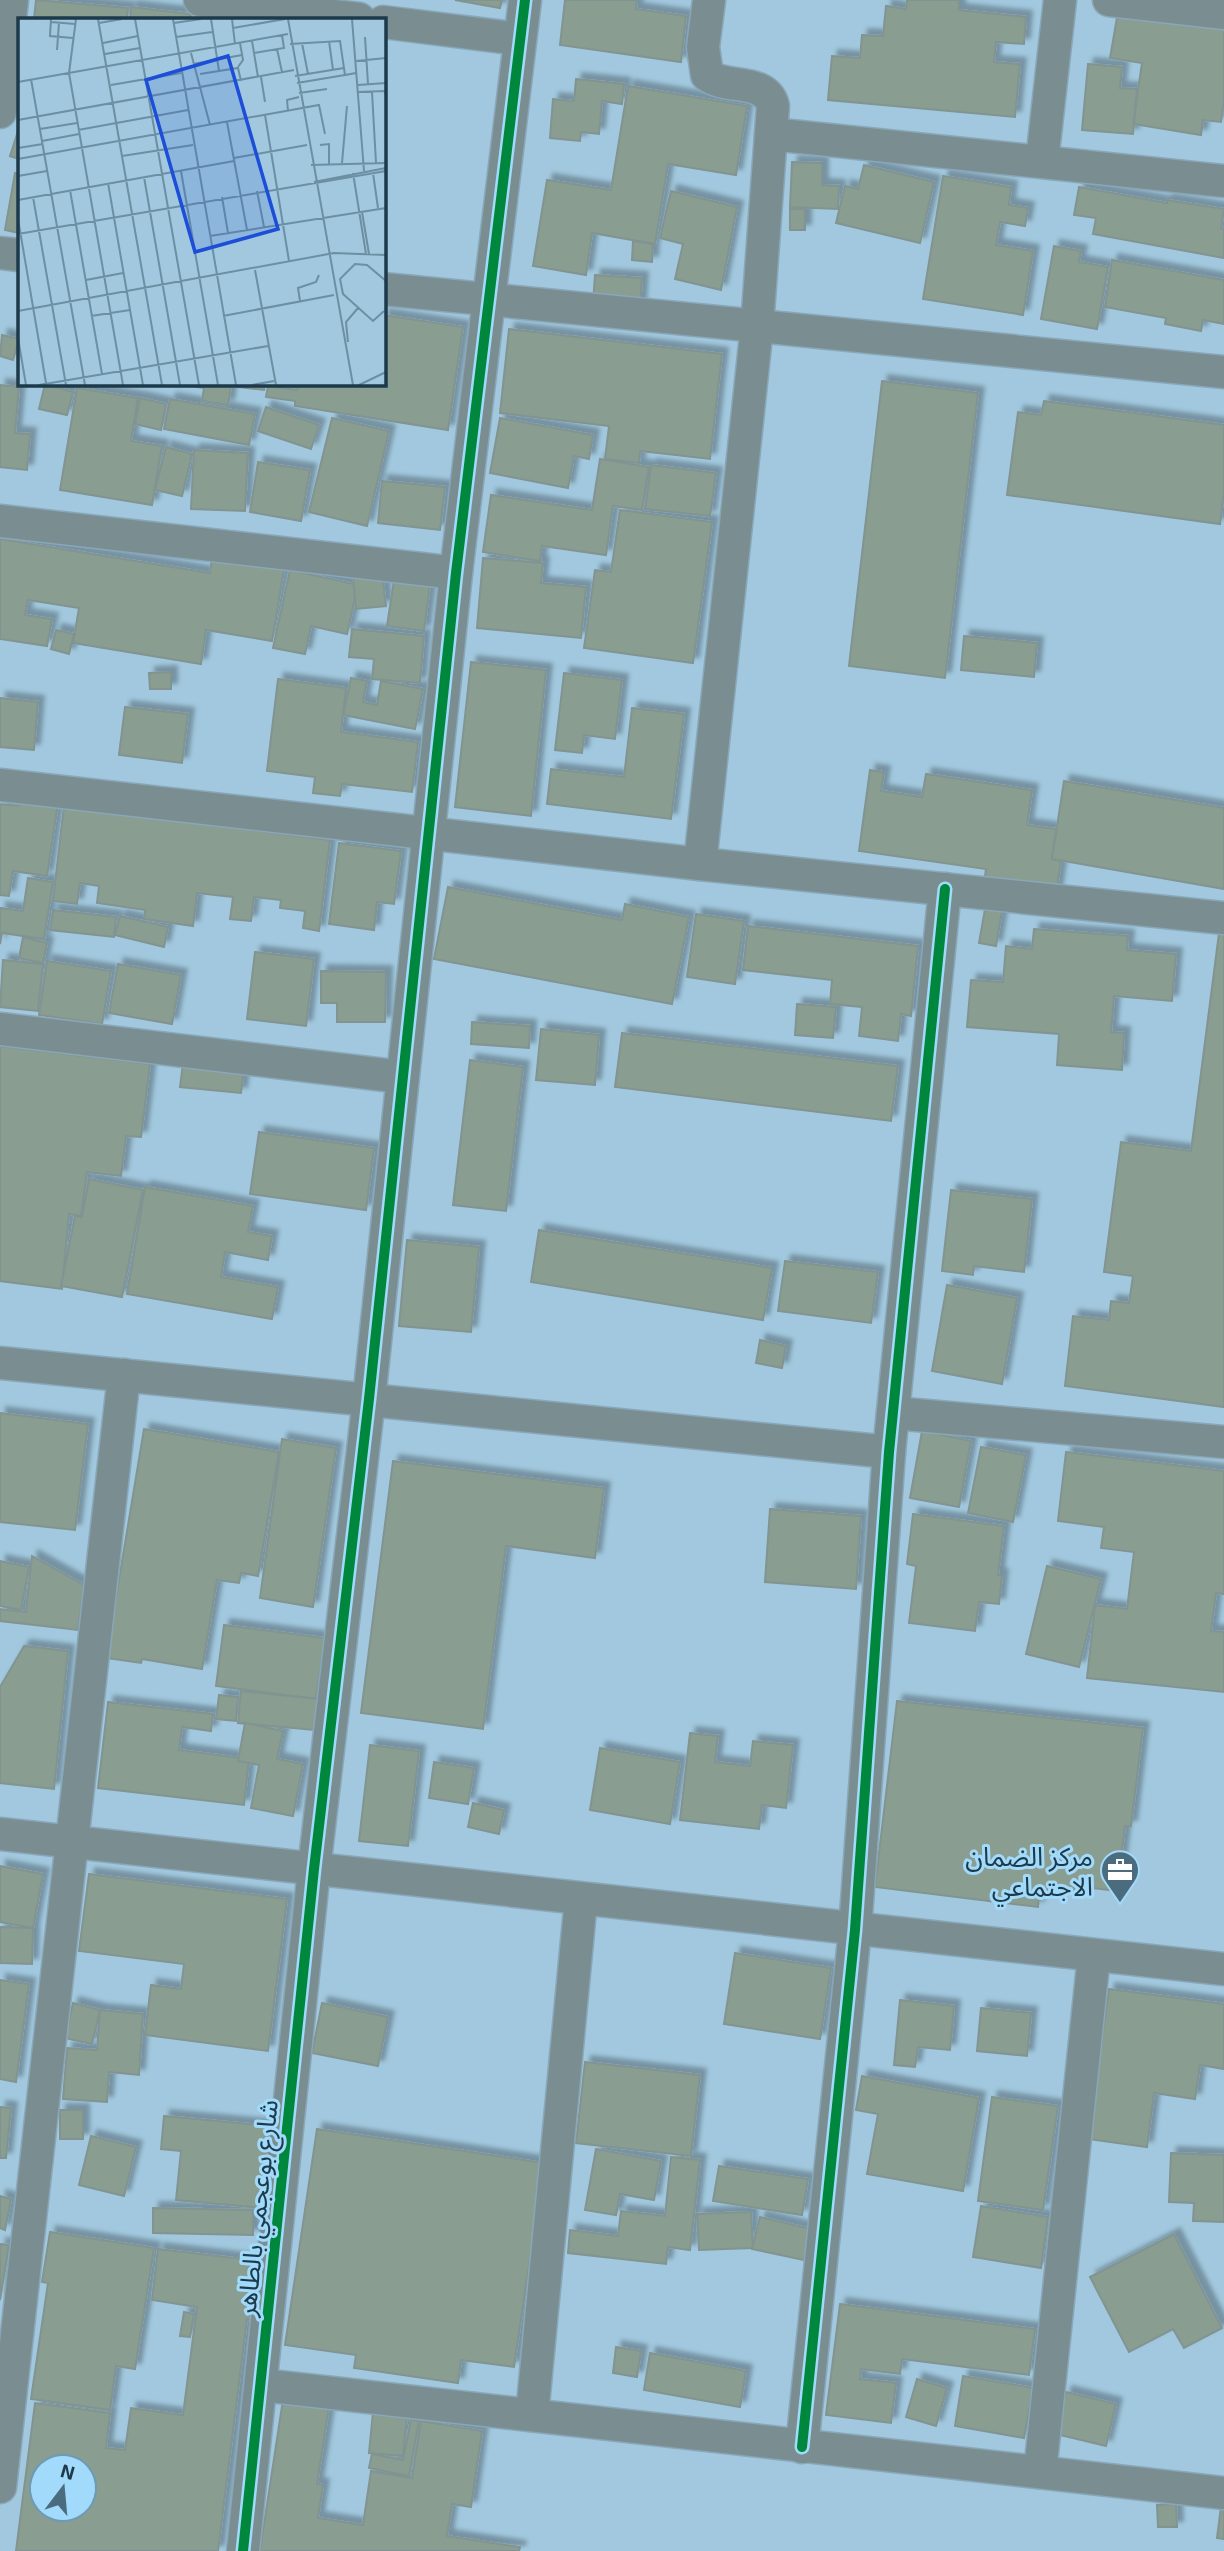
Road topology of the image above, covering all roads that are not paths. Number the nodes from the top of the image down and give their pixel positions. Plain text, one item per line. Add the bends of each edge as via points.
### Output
1 (12, 0) edge
2 (200, 0) edge
3 (525, 0) edge
4 (709, 0) edge
5 (1060, 0) edge
6 (1109, 0) edge
7 (1224, 13) edge
8 (351, 18) edge
9 (385, 22) edge
10 (520, 39) junction
11 (0, 111) edge
12 (771, 134) junction
13 (1042, 161) junction
14 (1224, 181) edge
15 (0, 253) edge
16 (18, 255) edge
17 (385, 289) edge
18 (488, 299) junction
19 (757, 326) junction
20 (1224, 372) edge
21 (0, 521) edge
22 (456, 573) junction
23 (0, 785) edge
24 (430, 834) junction
25 (700, 864) junction
26 (944, 889) junction
27 (1224, 918) edge
28 (0, 1029) edge
29 (402, 1077) junction
30 (0, 1363) edge
31 (124, 1375) junction
32 (369, 1399) junction
33 (894, 1413) junction
34 (1224, 1442) edge
35 (889, 1452) junction
36 (0, 1834) edge
37 (74, 1842) junction
38 (314, 1869) junction
39 (580, 1899) junction
40 (855, 1930) junction
41 (1094, 1956) junction
42 (1224, 1969) edge
43 (261, 2385) junction
44 (531, 2415) junction
45 (802, 2447) junction
46 (1040, 2472) junction
47 (0, 2487) edge
48 (1224, 2493) edge
49 (243, 2551) edge

1 - 11 street
2 - 8 street
3 - 10 street, شارع بوعجمي بالطاهر
4 - 12 street via 705,70 712,79 767,93 773,106
5 - 13 street
6 - 7 street
9 - 10 street
10 - 18 street, شارع بوعجمي بالطاهر
12 - 13 street
12 - 19 street
13 - 14 street
15 - 16 street
17 - 18 street
18 - 19 street
18 - 22 street, شارع بوعجمي بالطاهر
19 - 20 street
19 - 25 street
21 - 22 street
22 - 24 street, شارع بوعجمي بالطاهر
23 - 24 street
24 - 25 street
24 - 29 street, شارع بوعجمي بالطاهر
25 - 26 street
26 - 27 street
26 - 33 street
28 - 29 street
29 - 32 street, شارع بوعجمي بالطاهر
30 - 31 street
31 - 32 street
31 - 37 street
32 - 35 street
32 - 38 street, شارع بوعجمي بالطاهر
33 - 34 street
33 - 35 street
35 - 40 street
36 - 37 street
37 - 38 street
37 - 47 street
38 - 39 street
38 - 43 street, شارع بوعجمي بالطاهر
39 - 40 street
39 - 44 street
40 - 41 street
40 - 45 street
41 - 42 street
41 - 46 street
43 - 44 street
43 - 49 street, شارع بوعجمي بالطاهر
44 - 45 street
45 - 46 street
46 - 48 street

